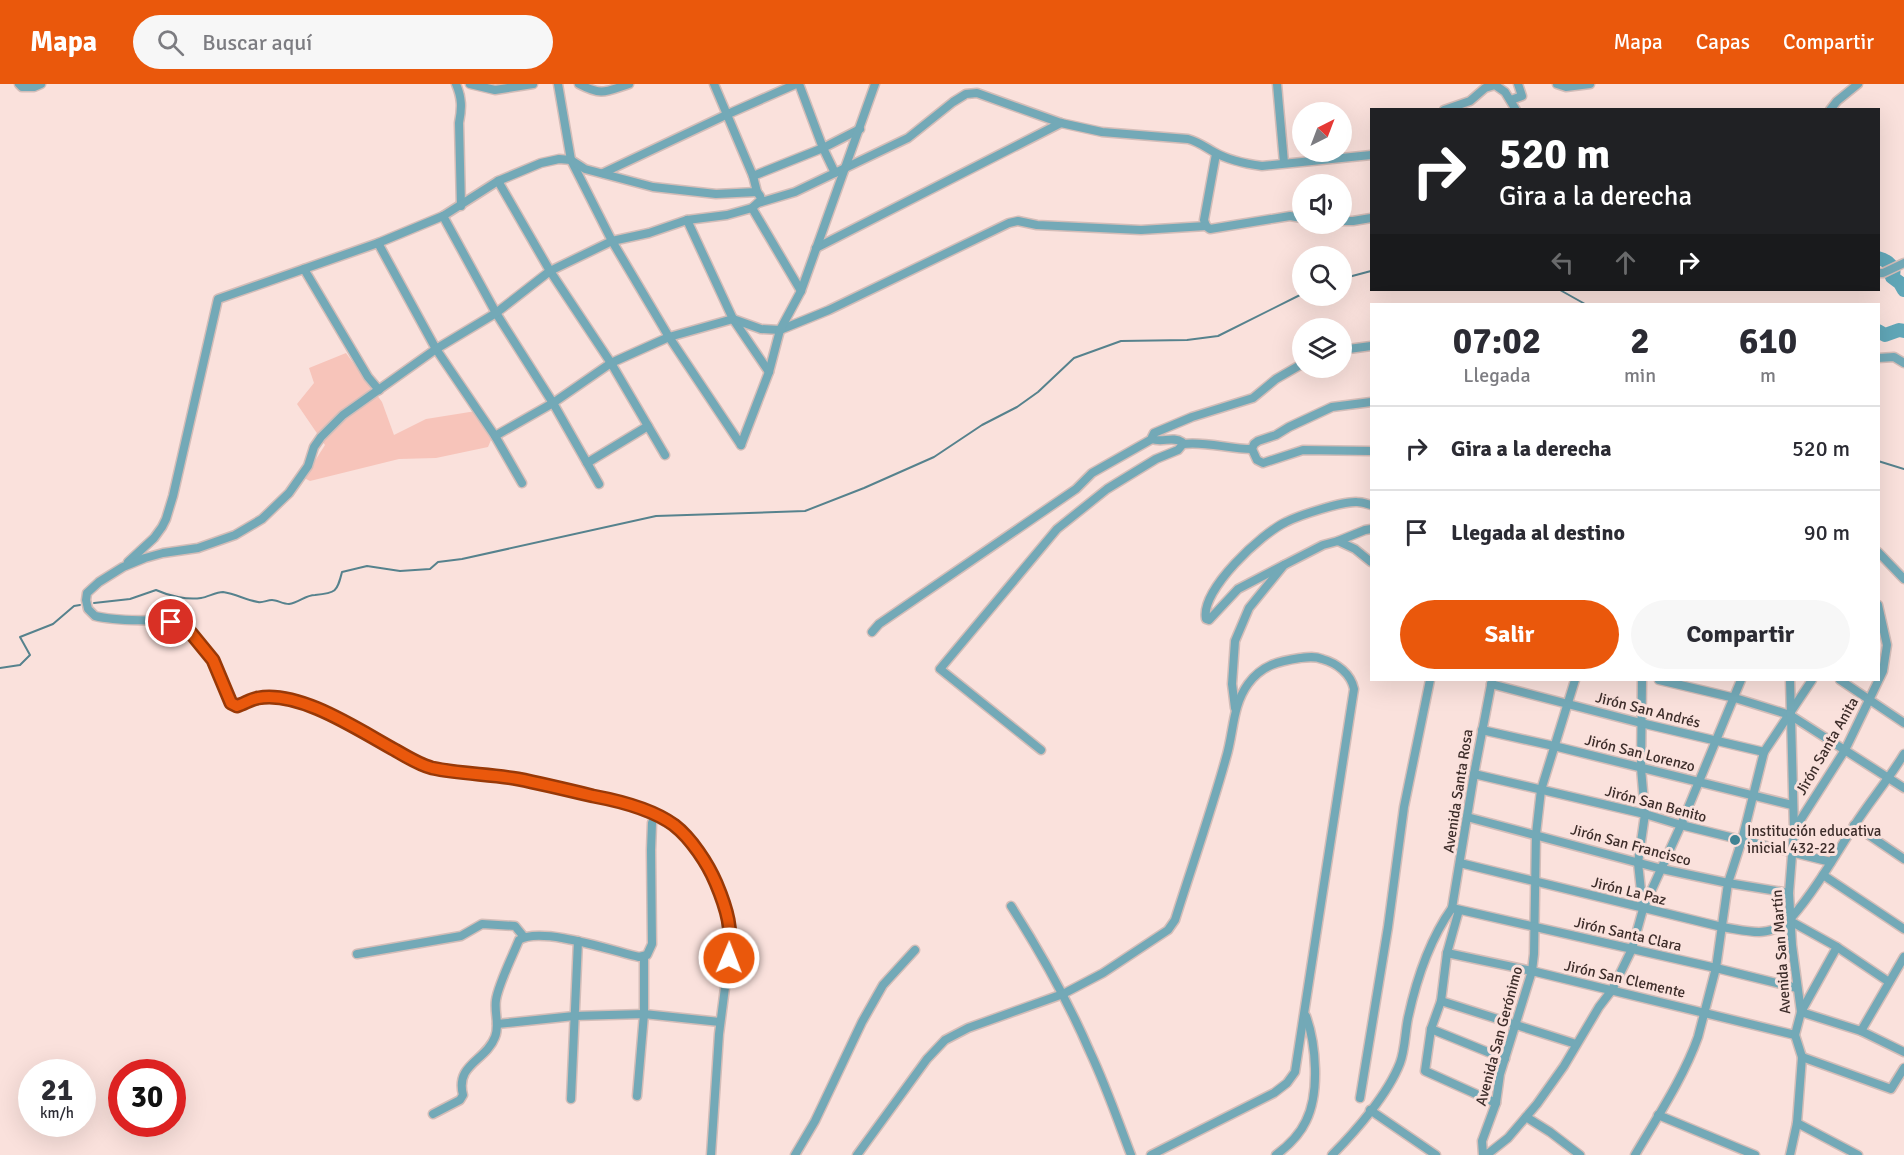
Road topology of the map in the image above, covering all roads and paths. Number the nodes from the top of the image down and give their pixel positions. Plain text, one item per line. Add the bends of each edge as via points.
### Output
1 (19, 84) edge
2 (41, 84) edge
3 (456, 84) edge
4 (470, 84) edge
5 (533, 84) edge
6 (558, 84) edge
7 (579, 84) edge
8 (629, 84) edge
9 (714, 84) edge
10 (798, 84) edge
11 (875, 84) edge
12 (1277, 84) edge
13 (1518, 84) edge
14 (1557, 84) edge
15 (1590, 84) edge
16 (1858, 84) edge
17 (1511, 100) junction
18 (1450, 108) edge
19 (1515, 108) edge
20 (1832, 108) edge
21 (728, 114) junction
22 (1061, 123) junction
23 (860, 129) junction
24 (823, 148) junction
25 (1216, 153) junction
26 (1370, 155) edge
27 (571, 160) junction
28 (1284, 163) junction
29 (846, 168) junction
30 (835, 173) junction
31 (602, 174) junction
32 (753, 177) junction
33 (498, 181) junction
34 (757, 192) junction
35 (461, 206) junction
36 (755, 206) junction
37 (443, 216) junction
38 (1292, 216) edge
39 (1370, 218) edge
40 (687, 220) junction
41 (1352, 221) edge
42 (1206, 226) junction
43 (612, 241) junction
44 (378, 243) junction
45 (816, 248) junction
46 (1904, 263) edge
47 (304, 269) junction
48 (550, 271) junction
49 (1880, 273) edge
50 (801, 291) junction
51 (496, 313) junction
52 (733, 319) junction
53 (780, 330) junction
54 (669, 337) junction
55 (1370, 346) edge
56 (436, 349) junction
57 (1352, 349) edge
58 (1880, 358) edge
59 (611, 363) junction
60 (1904, 363) edge
61 (1292, 370) edge
62 (769, 372) junction
63 (379, 390) junction
64 (1370, 402) edge
65 (552, 403) junction
66 (648, 426) junction
67 (495, 436) junction
68 (1152, 439) junction
69 (1183, 444) junction
70 (1252, 449) junction
71 (1370, 451) edge
72 (665, 455) dead end
73 (587, 463) junction
74 (522, 483) dead end
75 (599, 484) dead end
76 (1370, 505) edge
77 (1370, 529) edge
78 (1338, 541) junction
79 (1880, 554) edge
80 (1370, 561) edge
81 (1284, 565) junction
82 (123, 567) junction
83 (1904, 579) edge
84 (1880, 616) edge
85 (872, 632) dead end
86 (1880, 677) edge
87 (1430, 681) edge
88 (1575, 681) edge
89 (1642, 681) edge
90 (1663, 681) edge
91 (1741, 681) edge
92 (1790, 681) edge
93 (1811, 681) edge
94 (1841, 681) edge
95 (1878, 681) edge
96 (1491, 682) edge
97 (1735, 698) junction
98 (1869, 701) junction
99 (1569, 704) junction
100 (1235, 709) junction
101 (1790, 714) junction
102 (1641, 723) junction
103 (1904, 723) edge
104 (1482, 730) junction
105 (1715, 740) junction
106 (1554, 746) junction
107 (1041, 750) dead end
108 (1845, 750) junction
109 (1764, 752) junction
110 (1904, 754) edge
111 (1641, 768) junction
112 (1474, 774) junction
113 (1889, 778) junction
114 (1698, 782) junction
115 (1904, 788) edge
116 (1541, 790) junction
117 (1753, 796) junction
118 (1792, 805) junction
119 (1645, 814) junction
120 (655, 816) junction
121 (1467, 817) junction
122 (1681, 825) junction
123 (1854, 825) junction
124 (1794, 830) junction
125 (1536, 834) junction
126 (1742, 840) junction
127 (1792, 852) junction
128 (1904, 859) edge
129 (1831, 862) junction
130 (1460, 863) junction
131 (1638, 863) junction
132 (1662, 869) junction
133 (1823, 874) junction
134 (1534, 881) junction
135 (1728, 883) junction
136 (1789, 893) junction
137 (1011, 906) dead end
138 (1456, 909) junction
139 (1643, 909) junction
140 (1792, 920) junction
141 (1533, 927) junction
142 (1722, 927) junction
143 (1904, 929) edge
144 (524, 937) junction
145 (578, 941) junction
146 (1837, 947) junction
147 (1632, 949) junction
148 (915, 950) dead end
149 (1447, 953) junction
150 (357, 954) dead end
151 (644, 957) junction
152 (1904, 957) edge
153 (1716, 968) junction
154 (1532, 971) junction
155 (1889, 982) junction
156 (1797, 988) junction
157 (1612, 990) junction
158 (1063, 994) junction
159 (1441, 1001) junction
160 (1305, 1012) junction
161 (1703, 1012) junction
162 (1801, 1012) junction
163 (644, 1014) junction
164 (574, 1016) junction
165 (720, 1022) junction
166 (497, 1024) junction
167 (1516, 1026) junction
168 (1431, 1029) junction
169 (1862, 1031) junction
170 (1795, 1035) junction
171 (1576, 1044) junction
172 (1904, 1052) edge
173 (1802, 1057) junction
174 (1505, 1059) junction
175 (1904, 1068) edge
176 (637, 1096) dead end
177 (1360, 1098) dead end
178 (571, 1100) dead end
179 (1496, 1103) junction
180 (1370, 1110) junction
181 (433, 1114) dead end
182 (1658, 1115) junction
183 (1526, 1118) junction
184 (1797, 1123) junction
185 (1496, 1148) junction
186 (711, 1155) edge
187 (795, 1155) edge
188 (857, 1155) edge
189 (1131, 1155) edge
190 (1151, 1155) edge
191 (1276, 1155) edge
192 (1332, 1155) edge
193 (1436, 1155) edge
194 (1482, 1155) edge
195 (1503, 1155) edge
196 (1580, 1155) edge
197 (1635, 1155) edge
198 (1755, 1155) edge
199 (1790, 1155) edge
200 (1858, 1155) edge

1 - 2 street
3 - 35 street via 462,110
4 - 5 street via 495,90
6 - 27 street
7 - 8 street via 604,93
9 - 21 street
10 - 21 street
10 - 24 street
11 - 23 street
12 - 28 street
13 - 17 street via 1522,96
14 - 15 street
16 - 20 street
17 - 18 street via 1495,85
17 - 19 street
21 - 31 street
21 - 32 street
22 - 25 street via 1102,132 1188,139
22 - 29 street via 988,96 966,94 908,138
22 - 45 street
23 - 24 street
23 - 29 street
24 - 30 street
24 - 32 street
25 - 28 street via 1262,166
25 - 42 street
26 - 28 street
27 - 31 street
27 - 33 street via 541,163
27 - 43 street
29 - 30 street
29 - 45 street
30 - 36 street
31 - 34 street via 652,187 716,194
32 - 34 street
33 - 35 street
33 - 48 street
34 - 36 street via 761,200
35 - 37 street
36 - 40 street via 727,215
36 - 50 street
37 - 44 street
37 - 51 street
38 - 42 street via 1210,229
39 - 41 street
40 - 43 street
40 - 52 street
42 - 53 street via 1141,230 1009,223
43 - 48 street
43 - 54 street
44 - 47 street
44 - 56 street
45 - 50 street
46 - 49 street
47 - 63 street
47 - 82 street via 218,299 166,519 154,538
48 - 51 street
48 - 59 street
50 - 53 street
51 - 56 street
51 - 65 street
52 - 53 street via 761,329
52 - 54 street
52 - 62 street
53 - 62 street
54 - 59 street
54 - 62 street via 741,445
55 - 57 street
56 - 63 street
56 - 67 street
58 - 60 street via 1893,357
59 - 65 street
59 - 66 street
61 - 68 street via 1253,398 1192,417 1154,433
63 - 82 street via 330,426 290,493 262,519 235,535 198,548 163,553
64 - 70 street via 1332,407 1258,441
65 - 67 street
65 - 73 street
66 - 72 street
66 - 73 street
67 - 74 street
68 - 69 street via 1178,439
68 - 85 street via 1092,473 1076,489
69 - 70 street
69 - 107 street via 1107,489 1057,528 940,669
70 - 71 street via 1263,463 1303,450
73 - 75 street
76 - 81 street via 1345,502 1285,522 1253,546 1221,579 1205,609 1206,619 1238,589
77 - 78 street
78 - 80 street
78 - 81 street via 1323,544
79 - 83 street
81 - 100 street via 1249,608 1235,641
82 - 120 street via 87,593 88,609 107,619 171,622 186,627 213,660 231,703 237,706 257,698 301,703 431,767 583,793
84 - 86 street, Jirón Santa Anita via 1887,645
87 - 177 street via 1404,807
88 - 99 street, Avenida San Gerónimo
89 - 102 street
90 - 97 street
91 - 97 street
92 - 101 street, Avenida San Martín
93 - 101 street
94 - 98 street
95 - 98 street, Jirón Santa Anita
96 - 99 street, Jirón San Andrés
96 - 104 street, Avenida Santa Rosa
97 - 101 street
97 - 105 street
98 - 103 street
98 - 108 street, Jirón Santa Anita
99 - 102 street, Jirón San Andrés
99 - 106 street, Avenida San Gerónimo
100 - 158 street via 1227,755 1175,920 1168,930 1103,973
100 - 160 street via 1248,684 1263,668 1280,661 1325,659 1352,681 1354,689
101 - 108 street
101 - 109 street
101 - 118 street, Avenida San Martín
102 - 105 street, Jirón San Andrés
102 - 111 street
104 - 106 street, Jirón San Lorenzo
104 - 112 street, Avenida Santa Rosa
105 - 109 street, Jirón San Andrés
105 - 114 street
106 - 111 street, Jirón San Lorenzo
106 - 116 street, Avenida San Gerónimo
108 - 113 street
108 - 124 street, Jirón Santa Anita
109 - 117 street
110 - 113 street
111 - 114 street, Jirón San Lorenzo
111 - 119 street
112 - 116 street, Jirón San Benito
112 - 121 street, Avenida Santa Rosa
113 - 115 street
113 - 123 street
114 - 117 street, Jirón San Lorenzo
114 - 122 street
116 - 119 street, Jirón San Benito
116 - 125 street, Avenida San Gerónimo
117 - 118 street, Jirón San Lorenzo
117 - 126 street
118 - 124 street, Avenida San Martín
119 - 122 street, Jirón San Benito
119 - 131 street
120 - 151 street via 651,850 652,944
120 - 165 street via 674,826 699,852 711,870 726,909 731,940
121 - 125 street, Jirón San Francisco
121 - 130 street, Avenida Santa Rosa
122 - 126 street, Jirón San Benito
122 - 132 street
123 - 128 street
123 - 129 street
124 - 127 street, Avenida San Martín
125 - 131 street, Jirón San Francisco
125 - 134 street, Avenida San Gerónimo
126 - 127 street, Jirón San Benito
126 - 135 street
127 - 129 street, Jirón San Benito
127 - 136 street, Avenida San Martín
129 - 133 street
130 - 134 street, Jirón La Paz
130 - 138 street, Avenida Santa Rosa
131 - 132 street, Jirón San Francisco
131 - 139 street
132 - 135 street, Jirón San Francisco
132 - 139 street
133 - 140 street
133 - 143 street
134 - 139 street, Jirón La Paz
134 - 141 street, Avenida San Gerónimo
135 - 136 street, Jirón San Francisco
135 - 142 street
136 - 140 street, Avenida San Martín
137 - 158 street
138 - 141 street, Jirón Santa Clara
138 - 149 street, Avenida Santa Rosa
138 - 180 street via 1441,923 1416,986 1401,1061 1389,1086
139 - 142 street, Jirón La Paz
139 - 147 street, Avenida San Gerónimo
140 - 142 street, Jirón La Paz via 1774,931 1758,933
140 - 146 street
140 - 156 street, Avenida San Martín
141 - 147 street, Jirón Santa Clara
141 - 154 street, Avenida San Gerónimo
142 - 153 street
144 - 145 street via 541,935
144 - 150 street via 515,926 487,923 461,936
144 - 166 street via 519,940 497,994
145 - 151 street
145 - 164 street
146 - 155 street
146 - 162 street
147 - 153 street, Jirón Santa Clara
147 - 157 street, Avenida San Gerónimo
148 - 187 street via 883,985
149 - 154 street, Jirón San Clemente
149 - 159 street, Avenida Santa Rosa
151 - 163 street
152 - 155 street
153 - 156 street, Jirón Santa Clara
153 - 161 street
154 - 157 street, Jirón San Clemente
154 - 167 street, Avenida San Gerónimo
155 - 169 street
156 - 162 street, Avenida San Martín
157 - 161 street, Jirón San Clemente
157 - 171 street, Avenida San Gerónimo
158 - 188 street via 987,1020 945,1040
158 - 189 street
159 - 167 street
159 - 168 street, Avenida Santa Rosa
160 - 190 street via 1295,1072 1287,1083
160 - 191 street via 1314,1057 1312,1101 1305,1123
161 - 170 street, Jirón San Clemente
161 - 182 street via 1694,1049
162 - 169 street
162 - 170 street, Avenida San Martín
163 - 164 street
163 - 165 street
163 - 176 street
164 - 166 street
164 - 178 street
165 - 186 street
166 - 181 street via 491,1045 462,1076 460,1100
167 - 171 street
167 - 174 street, Avenida San Gerónimo
168 - 174 street
168 - 179 street, Avenida Santa Rosa via 1425,1071
169 - 172 street
170 - 173 street, Avenida San Martín
171 - 183 street, Avenida San Gerónimo
173 - 175 street via 1891,1089
173 - 184 street, Avenida San Martín
174 - 179 street, Avenida San Gerónimo
179 - 194 street, Avenida San Gerónimo via 1482,1141
180 - 192 street
180 - 193 street
182 - 197 street
182 - 198 street
183 - 185 street, Avenida San Gerónimo
183 - 196 street
184 - 199 street, Avenida San Martín
184 - 200 street
185 - 194 street, Avenida San Gerónimo
185 - 195 street

